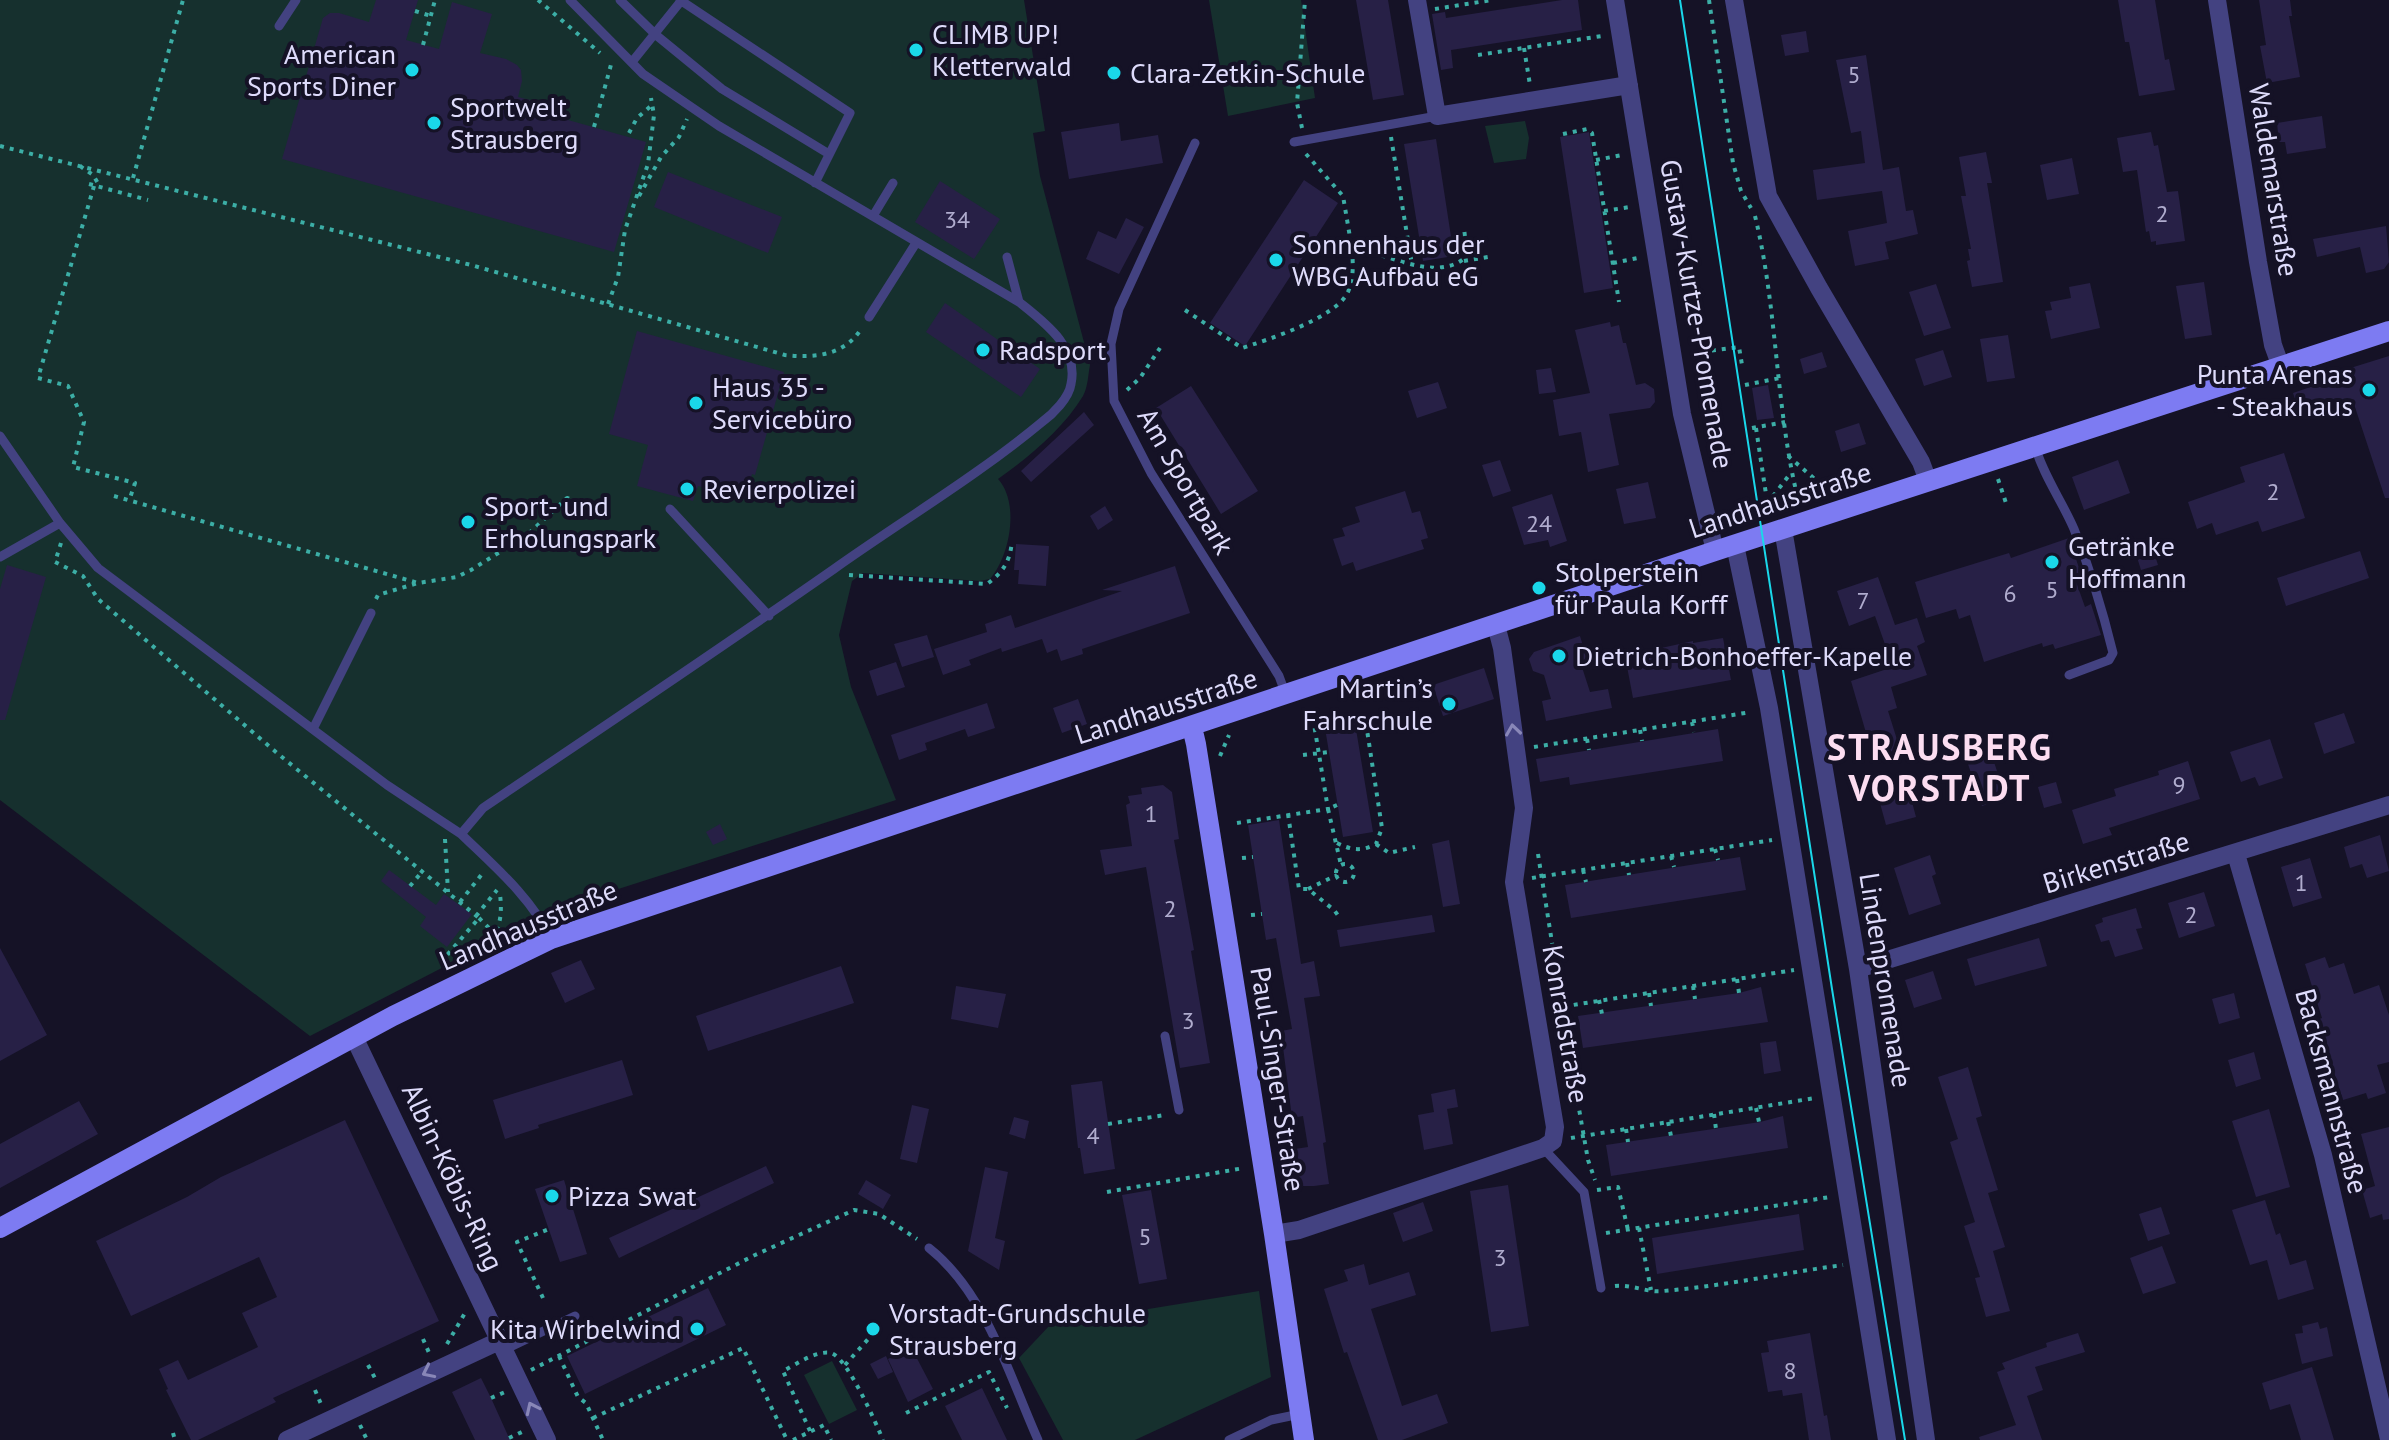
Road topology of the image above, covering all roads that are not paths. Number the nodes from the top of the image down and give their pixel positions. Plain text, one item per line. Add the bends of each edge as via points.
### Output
1 (296, 0) edge
2 (570, 0) edge
3 (620, 0) edge
4 (681, 0) edge
5 (1615, 0) edge
6 (1734, 0) edge
7 (2217, 0) edge
8 (1418, 6) edge
9 (279, 26) dead end
10 (656, 35) junction
11 (632, 62) junction
12 (1629, 85) junction
13 (1437, 116) junction
14 (1294, 142) road end
15 (1195, 143) dead end
16 (829, 154) junction
17 (815, 183) junction
18 (893, 183) dead end
19 (873, 216) junction
20 (916, 243) junction
21 (1007, 257) dead end
22 (1019, 302) junction
23 (869, 317) road end
24 (2389, 331) edge
25 (2281, 367) junction
26 (0, 436) edge
27 (2035, 446) junction
28 (1928, 481) junction
29 (670, 509) dead end
30 (62, 526) junction
31 (1783, 529) junction
32 (1725, 548) junction
33 (0, 557) edge
34 (371, 613) road end
35 (769, 616) junction
36 (1496, 625) junction
37 (2069, 675) dead end
38 (1286, 695) junction
39 (1192, 727) junction
40 (313, 729) junction
41 (2389, 805) edge
42 (461, 834) junction
43 (2236, 854) junction
44 (551, 939) junction
45 (1858, 969) junction
46 (1165, 1036) dead end
47 (354, 1037) junction
48 (1177, 1112) road end
49 (1548, 1145) junction
50 (0, 1228) edge
51 (1274, 1234) junction
52 (929, 1248) road end
53 (1601, 1288) road end
54 (575, 1316) dead end
55 (501, 1346) junction
56 (1300, 1414) junction
57 (2389, 1439) edge
58 (287, 1440) edge
59 (547, 1440) edge
60 (1038, 1440) edge
61 (1229, 1440) edge
62 (1304, 1440) edge
63 (1887, 1440) edge
64 (1926, 1440) edge

1 - 9 lane
2 - 11 lane
3 - 10 lane
4 - 10 lane
4 - 16 lane via 850,113
5 - 12 street, Gustav-Kurtze-Promenade
6 - 28 street via 1768,196
7 - 25 street, Waldemarstraße via 2258,262
8 - 13 street
10 - 11 lane
10 - 16 lane via 722,89
11 - 17 lane via 691,107
12 - 13 street
12 - 32 street, Gustav-Kurtze-Promenade via 1682,414
13 - 14 lane
15 - 38 lane, Am Sportpark via 1119,309 1111,344 1114,401 1151,473
16 - 17 lane
17 - 19 lane
18 - 19 lane
19 - 20 lane
20 - 22 lane
20 - 23 lane
21 - 22 lane
22 - 35 lane via 1064,346 1072,372 1071,387 1061,402 994,459
24 - 25 street, Landhausstraße
25 - 27 street, Landhausstraße
26 - 30 lane
27 - 28 street, Landhausstraße
27 - 37 lane via 2074,530 2113,653 2109,660
28 - 31 street, Landhausstraße
29 - 35 lane
30 - 33 lane
30 - 40 lane via 98,568
31 - 32 street, Landhausstraße
31 - 45 street, Lindenpromenade
32 - 36 street, Landhausstraße
32 - 63 street via 1769,708
34 - 40 lane
35 - 42 lane via 483,808
36 - 38 street, Landhausstraße
49 -> 36 street, Konradstraße via 1555,1127 1514,882 1524,808
38 - 39 street, Landhausstraße
39 - 44 street, Landhausstraße
39 - 51 street, Paul-Singer-Straße
40 - 42 lane
41 - 43 street, Birkenstraße
42 - 44 lane via 543,921
43 - 45 street, Birkenstraße
43 - 57 street, Backsmannstraße via 2323,1155
44 - 47 street, Landhausstraße
45 - 64 street, Lindenpromenade
46 - 48 lane
47 - 50 street, Landhausstraße
47 - 55 street, Albin-Köbis-Ring
49 - 51 street
49 - 53 lane via 1584,1192
51 - 56 street, Paul-Singer-Straße
52 - 60 lane via 966,1285 980,1308
54 - 55 lane
55 -> 58 street via 437,1368
59 -> 55 street, Albin-Köbis-Ring via 512,1384
56 - 61 lane via 1271,1420
56 - 62 street, Paul-Singer-Straße

